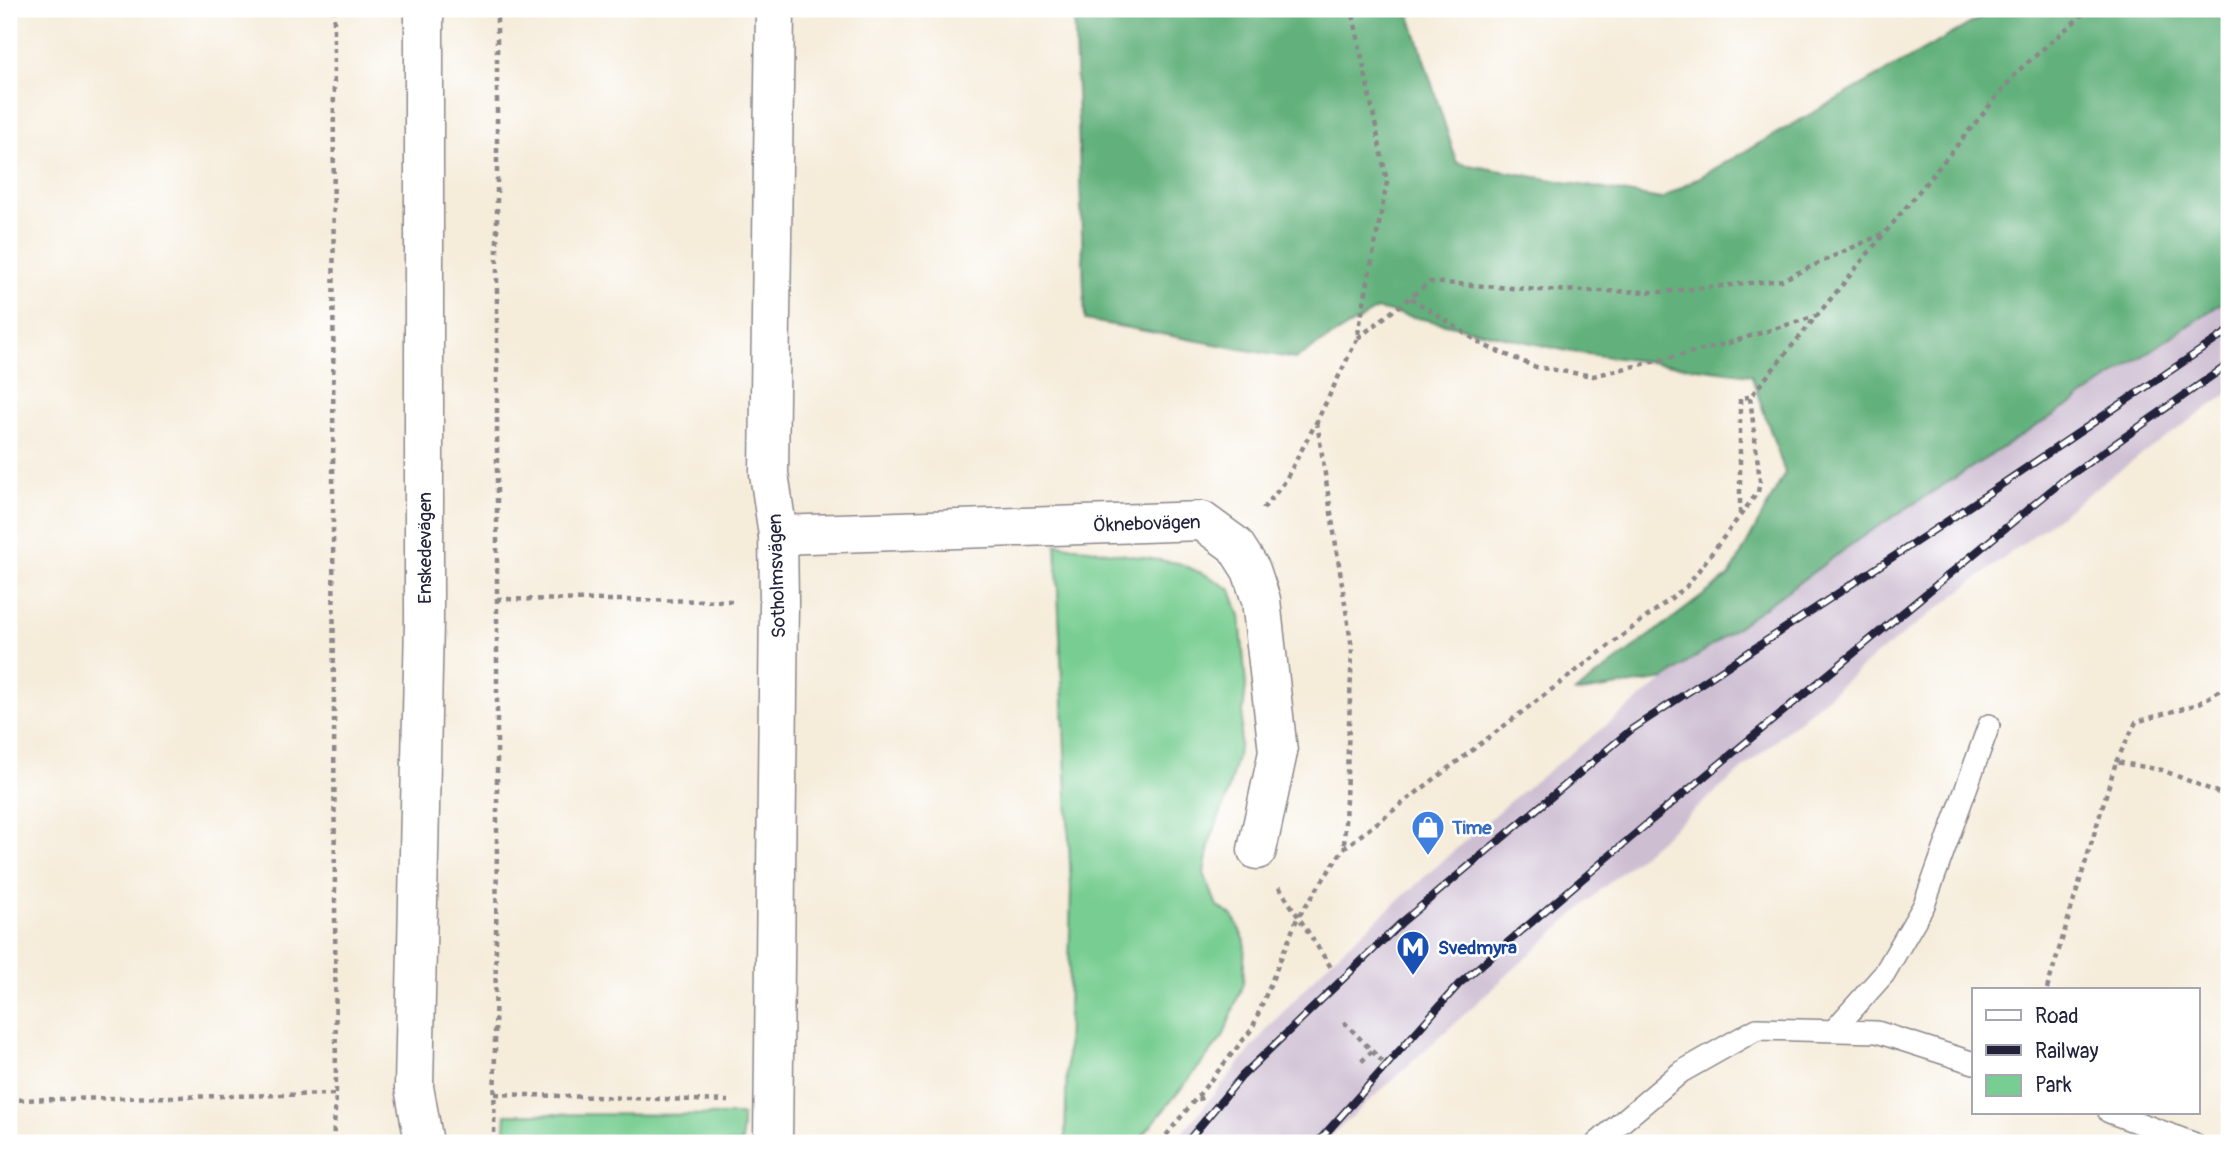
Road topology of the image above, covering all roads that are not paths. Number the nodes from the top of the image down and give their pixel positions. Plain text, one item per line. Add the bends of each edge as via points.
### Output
1 (424, 9) edge
2 (775, 9) edge
3 (778, 534) junction
4 (1989, 725) dead end
5 (1257, 850) dead end
6 (1834, 1030) junction
7 (1972, 1062) edge
8 (414, 1087) junction
9 (2114, 1114) edge
10 (399, 1143) edge
11 (424, 1143) edge
12 (773, 1143) edge
13 (1597, 1143) edge
14 (2193, 1143) edge

1 - 8 street, Enskedevägen via 424,621
2 - 3 street, Sotholmsvägen via 769,472
3 - 5 street, Öknebovägen via 1202,520 1235,545 1251,570 1261,600 1278,752
3 - 12 street, Sotholmsvägen
4 - 6 lane via 1924,905 1884,974
6 - 7 lane via 1877,1031
6 - 13 lane via 1757,1029 1681,1072
8 - 10 street, Enskedevägen
8 - 11 street, Enskedevägen
9 - 14 lane

